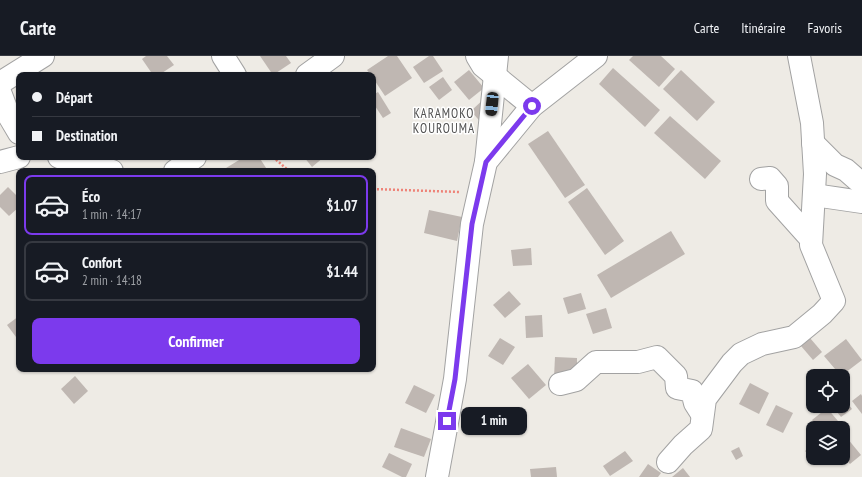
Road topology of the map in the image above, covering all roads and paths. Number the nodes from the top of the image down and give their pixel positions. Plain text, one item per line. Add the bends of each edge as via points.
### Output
1 (43, 56) edge
2 (223, 56) edge
3 (333, 56) edge
4 (477, 56) edge
5 (596, 56) edge
6 (799, 56) edge
7 (496, 66) edge
8 (16, 72) edge
9 (17, 72) edge
10 (233, 72) edge
11 (311, 72) edge
12 (0, 82) edge
13 (0, 92) edge
14 (532, 106) junction
15 (16, 129) edge
16 (813, 143) junction
17 (16, 158) edge
18 (70, 160) edge
19 (191, 160) edge
20 (276, 160) edge
21 (0, 162) edge
22 (486, 162) junction
23 (101, 168) edge
24 (179, 168) edge
25 (286, 168) edge
26 (762, 179) dead end
27 (862, 184) edge
28 (376, 189) edge
29 (479, 192) junction
30 (814, 195) junction
31 (862, 202) edge
32 (811, 239) junction
33 (560, 384) dead end
34 (702, 414) junction
35 (668, 462) dead end
36 (437, 477) edge

1 - 9 street
2 - 10 street
3 - 11 street
4 - 7 street via 483,66
5 - 14 street
6 - 16 street via 812,123
7 - 14 street
7 - 22 street
8 - 12 street
13 - 15 street
14 - 22 street
16 - 27 street via 835,165 846,170
16 - 30 street
17 - 21 street
18 - 23 street
19 - 24 street
20 - 25 path
22 - 29 street
26 - 32 street via 770,178 777,186 777,201
28 - 29 path
29 - 36 street via 472,224 455,379
30 - 31 street
30 - 32 street
32 - 34 street via 811,245 834,301 794,337 762,344 741,354 705,399
33 - 34 street via 576,380 596,362 638,362 657,357 676,376 677,388 692,391 695,403
34 - 35 street via 701,429

